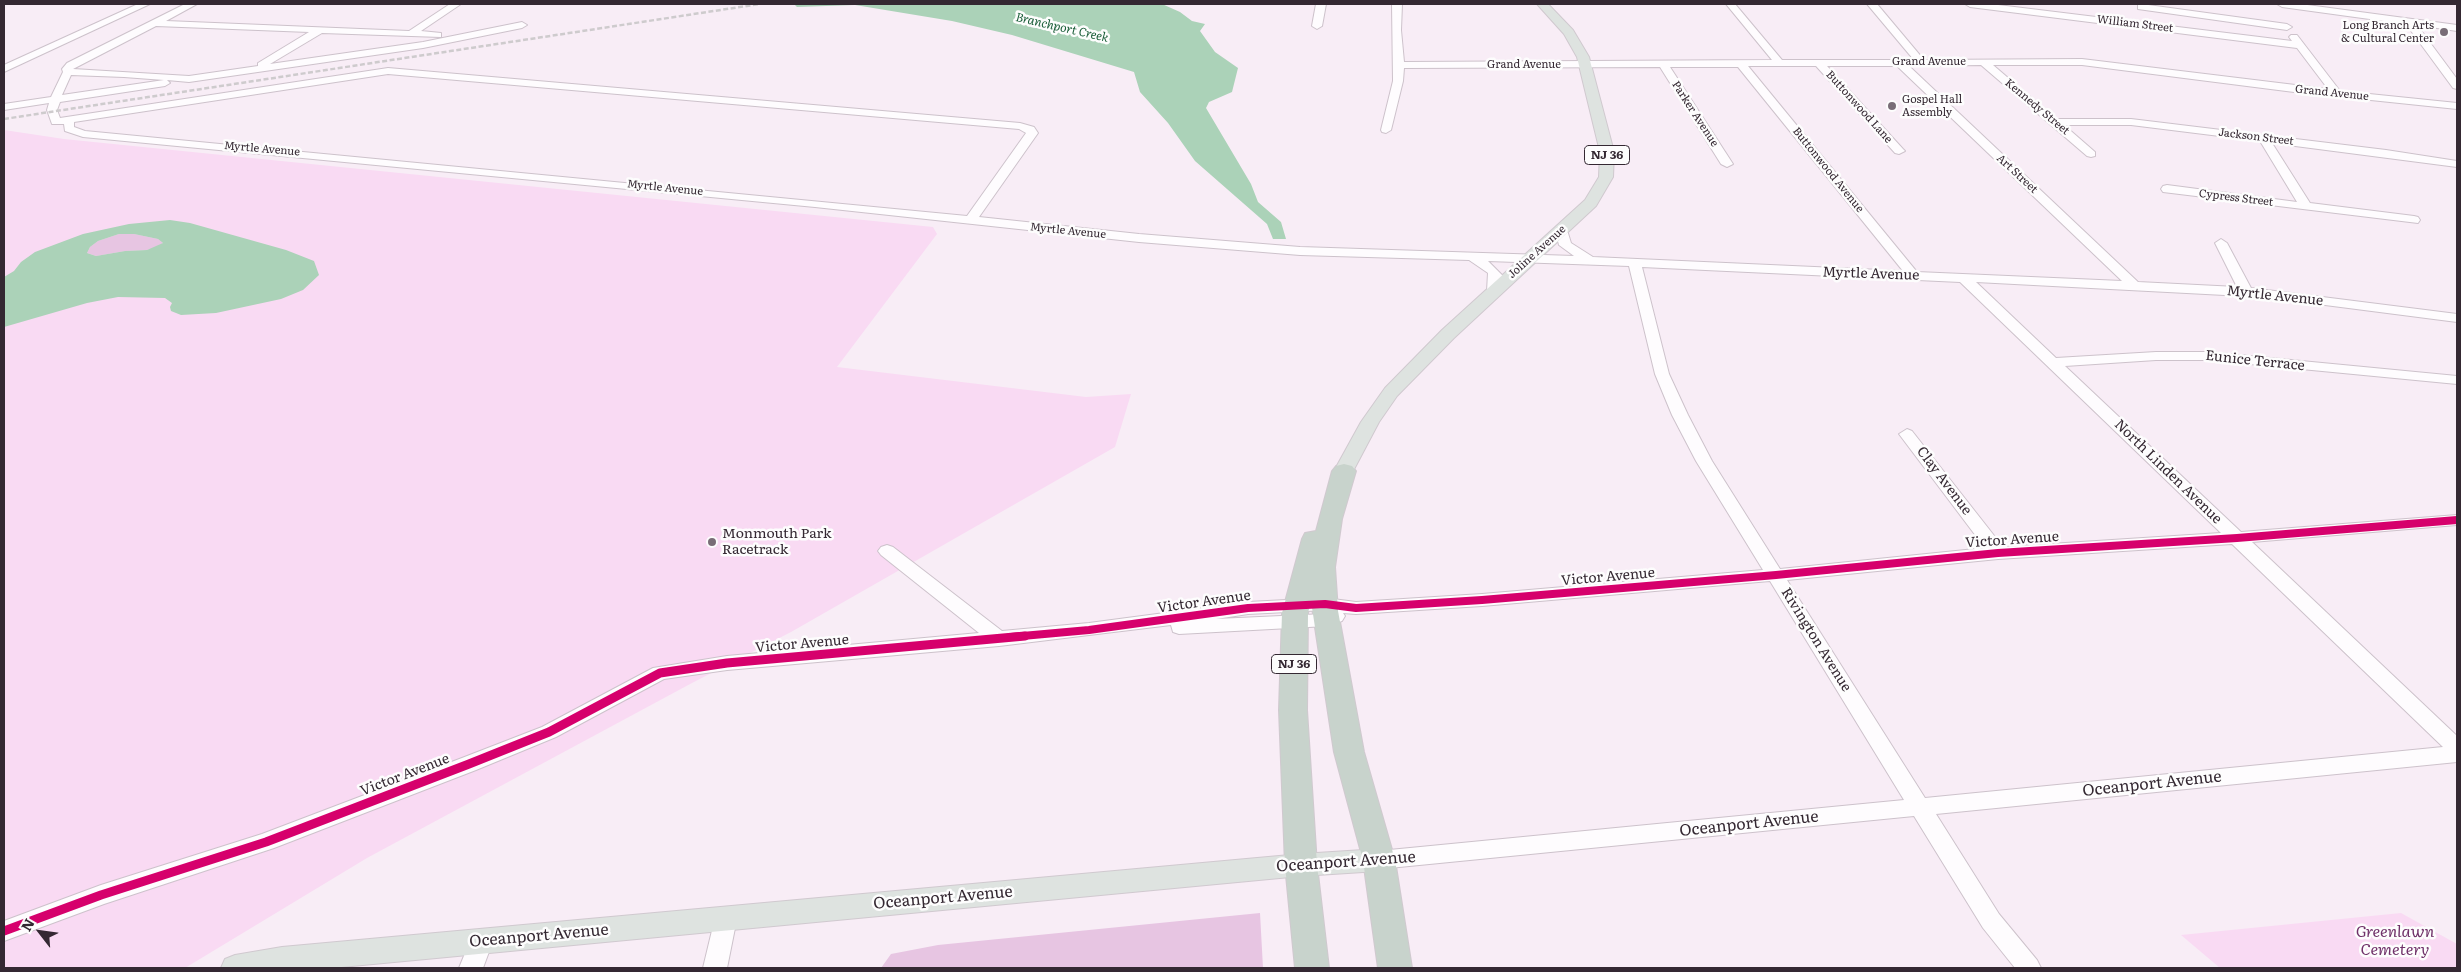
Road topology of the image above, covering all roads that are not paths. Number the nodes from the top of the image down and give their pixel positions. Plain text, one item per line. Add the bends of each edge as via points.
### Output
1 (145, 4) edge
2 (192, 4) edge
3 (456, 4) edge
4 (1321, 4) edge
5 (1397, 4) edge
6 (1542, 4) edge
7 (1730, 4) edge
8 (1872, 4) edge
9 (1970, 4) edge
10 (2272, 4) edge
11 (2282, 4) edge
12 (2094, 6) dead end
13 (2141, 6) dead end
14 (2095, 19) junction
15 (2409, 21) junction
16 (153, 23) junction
17 (522, 25) dead end
18 (1317, 26) dead end
19 (2287, 27) junction
20 (2457, 28) edge
21 (320, 30) junction
22 (412, 34) junction
23 (466, 36) junction
24 (2299, 45) junction
25 (1899, 62) junction
26 (1921, 62) junction
27 (1983, 62) junction
28 (1778, 63) junction
29 (1819, 63) junction
30 (1584, 64) junction
31 (1663, 64) junction
32 (1741, 64) junction
33 (1399, 66) junction
34 (4, 69) edge
35 (256, 70) junction
36 (68, 72) junction
37 (190, 79) junction
38 (2457, 86) edge
39 (2336, 93) junction
40 (55, 99) junction
41 (2457, 106) edge
42 (4, 107) edge
43 (69, 120) junction
44 (2055, 122) junction
45 (1386, 130) dead end
46 (2264, 138) junction
47 (1899, 150) dead end
48 (2091, 154) dead end
49 (1727, 164) dead end
50 (2457, 164) edge
51 (2166, 189) dead end
52 (2306, 207) junction
53 (2414, 220) dead end
54 (970, 221) junction
55 (1561, 230) junction
56 (2220, 243) dead end
57 (1474, 258) junction
58 (1531, 258) junction
59 (1597, 262) junction
60 (1635, 264) junction
61 (1914, 276) junction
62 (1965, 279) junction
63 (2135, 286) junction
64 (1494, 290) junction
65 (2246, 292) junction
66 (2457, 318) edge
67 (2053, 362) junction
68 (2457, 380) edge
69 (1907, 434) dead end
70 (1344, 471) junction
71 (2457, 520) edge
72 (2237, 538) junction
73 (887, 551) dead end
74 (1998, 553) junction
75 (1776, 576) junction
76 (1326, 612) junction
77 (1296, 613) junction
78 (999, 639) junction
79 (2457, 748) edge
80 (2457, 754) edge
81 (1920, 808) junction
82 (1379, 860) junction
83 (1301, 865) junction
84 (726, 918) junction
85 (4, 931) edge
86 (481, 941) junction
87 (235, 968) edge
88 (471, 968) edge
89 (715, 968) edge
90 (1312, 968) edge
91 (1395, 968) edge
92 (2028, 968) edge

1 - 34 street
2 - 16 street
3 - 22 street
4 - 18 street
5 - 33 street
6 - 30 main road, Joline Avenue / NJ 36 via 1572,37
7 - 28 street
8 - 26 street
9 - 14 street, William Street
10 - 19 street
11 - 15 street
12 - 14 street
13 - 19 street
14 - 24 street, William Street
15 - 20 street
15 - 38 street
16 - 21 street
16 - 36 street via 71,65
17 - 23 street
19 - 24 street
21 - 22 street
21 - 35 street
22 - 23 street
23 - 35 street
24 - 39 street
25 - 26 street, Grand Avenue
25 - 29 street, Grand Avenue
25 - 63 street, Art Street
26 - 27 street, Grand Avenue
27 - 39 street, Grand Avenue via 2089,62
27 - 44 street, Kennedy Street
28 - 29 street, Grand Avenue
28 - 32 street, Grand Avenue
29 - 47 street, Buttonwood Lane
30 - 31 street, Grand Avenue
30 - 33 street, Grand Avenue
30 - 55 main road, Joline Avenue / NJ 36 via 1608,163 1606,177 1595,198
31 - 32 street, Grand Avenue
31 - 49 street, Parker Avenue
32 - 61 street, Buttonwood Avenue
33 - 45 street
35 - 37 street
36 - 37 street
36 - 40 street
37 - 40 street
39 - 41 street, Grand Avenue
40 - 42 street
40 - 43 street via 52,110 56,122
43 - 54 street, Myrtle Avenue via 69,129 83,134 805,202
43 - 54 street via 388,72 894,114 1030,129 1032,133
44 - 46 street, Jackson Street via 2123,122
44 - 48 street, Kennedy Street
46 - 50 street, Jackson Street
46 - 52 street
51 - 52 street, Cypress Street
52 - 53 street, Cypress Street
54 - 57 street, Myrtle Avenue via 1281,250
55 - 58 main road, Joline Avenue / NJ 36
55 - 59 street via 1562,240 1569,248
56 - 65 street
57 - 58 street, Myrtle Avenue
57 - 64 street via 1493,271 1496,276
58 - 59 street, Myrtle Avenue
58 - 64 main road, Joline Avenue / NJ 36
59 - 60 street, Myrtle Avenue
60 - 61 street, Myrtle Avenue
60 - 75 street, Rivington Avenue via 1662,374 1673,401 1704,461
61 - 62 street, Myrtle Avenue
62 - 63 street, Myrtle Avenue
62 - 67 street, North Linden Avenue
63 - 65 street, Myrtle Avenue
64 - 70 main road, Joline Avenue / NJ 36 via 1391,392 1370,422
65 - 66 street, Myrtle Avenue
67 - 68 street, Eunice Terrace via 2208,356
67 - 72 street, North Linden Avenue
69 - 74 street, Clay Avenue
70 - 76 highway, NJ 36 via 1330,519 1324,558
70 - 77 highway, NJ 36 via 1318,526
71 - 72 street, Victor Avenue
72 - 74 street, Victor Avenue
72 - 79 street, North Linden Avenue
73 - 78 street
74 - 75 street, Victor Avenue
75 - 76 street, Victor Avenue
75 - 81 street, Rivington Avenue
76 - 77 street, Victor Avenue
76 - 82 highway, NJ 36 via 1349,752
77 - 78 street, Victor Avenue
77 - 83 highway, NJ 36 via 1293,710
78 - 85 street, Victor Avenue via 727,663 660,673 549,732 478,760 266,842 101,895
80 - 81 street, Oceanport Avenue
81 - 82 street, Oceanport Avenue
81 - 92 street, Rivington Avenue via 1991,921
82 - 83 main road, Oceanport Avenue
82 - 91 highway, NJ 36
83 - 84 main road, Oceanport Avenue
83 - 90 highway, NJ 36
84 - 86 main road, Oceanport Avenue
84 - 89 street
86 - 87 main road, Oceanport Avenue via 282,960
86 - 88 street

